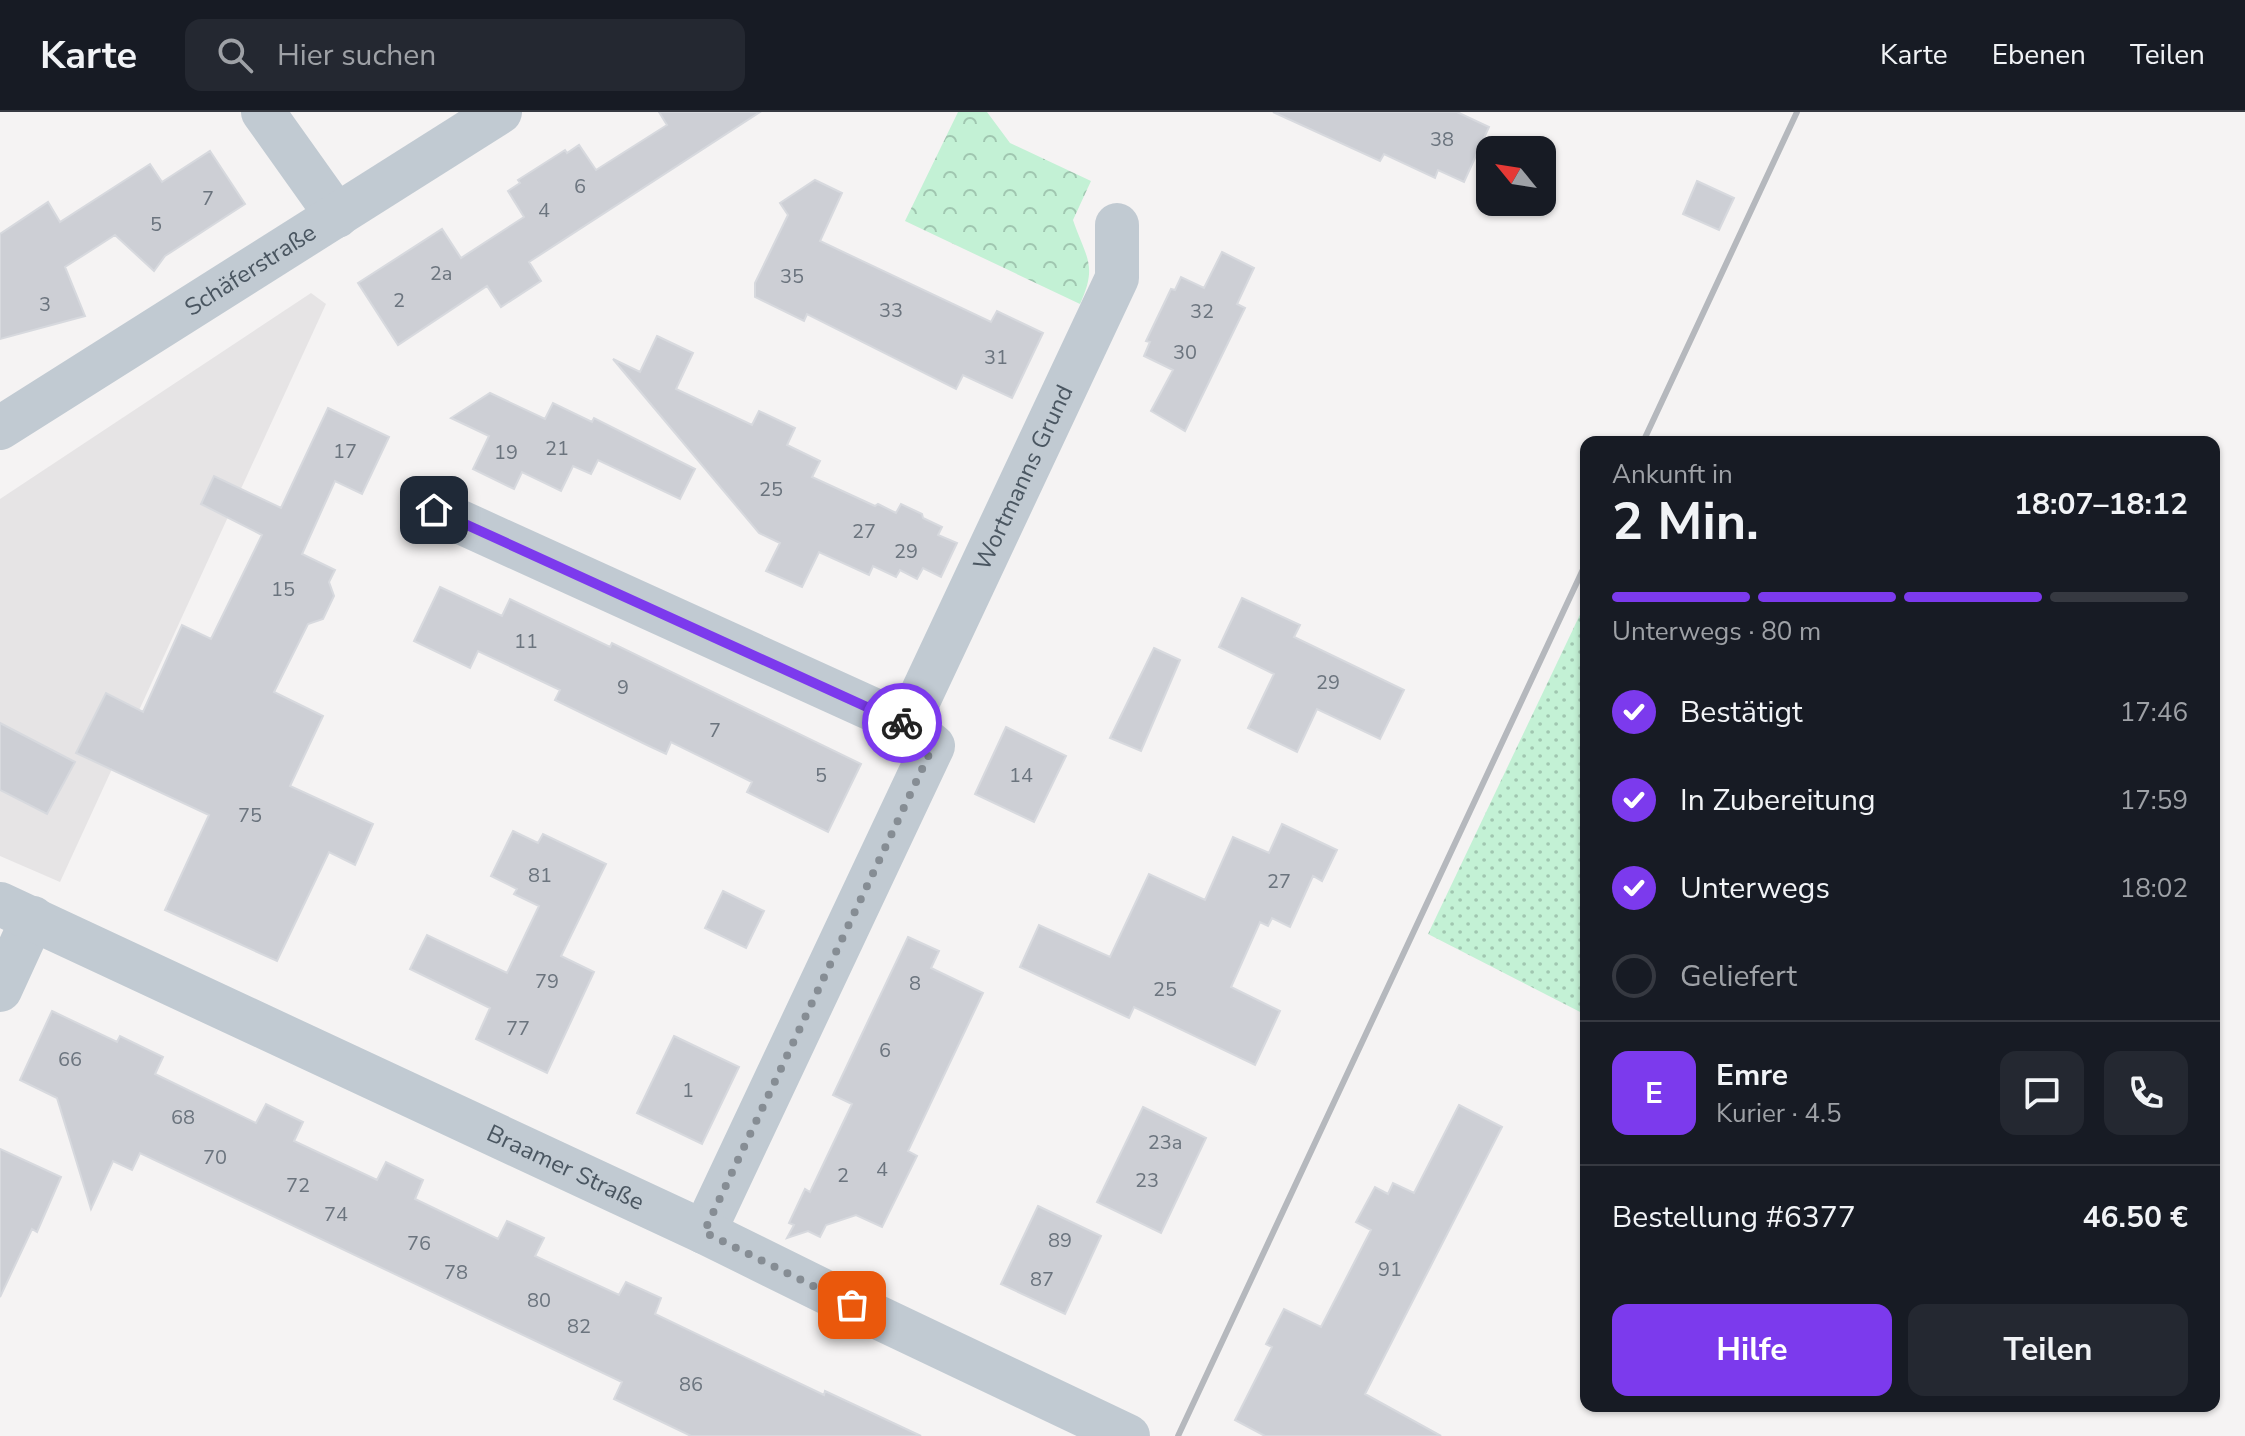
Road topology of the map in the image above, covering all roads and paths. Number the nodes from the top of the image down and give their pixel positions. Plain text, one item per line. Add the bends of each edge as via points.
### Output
1 (263, 112) edge
2 (500, 112) edge
3 (337, 216) junction
4 (1117, 225) dead end
5 (0, 428) edge
6 (434, 510) dead end
7 (907, 725) junction
8 (17, 911) edge
9 (0, 990) edge
10 (704, 1232) junction
11 (1128, 1436) edge

1 - 3 street
2 - 3 street, Schäferstraße
3 - 5 street, Schäferstraße
4 - 7 street, Wortmanns Grund via 1117,278
6 - 7 street
7 - 10 street via 933,746
8 - 9 street
8 - 10 street, Braamer Straße
10 - 11 street, Braamer Straße

